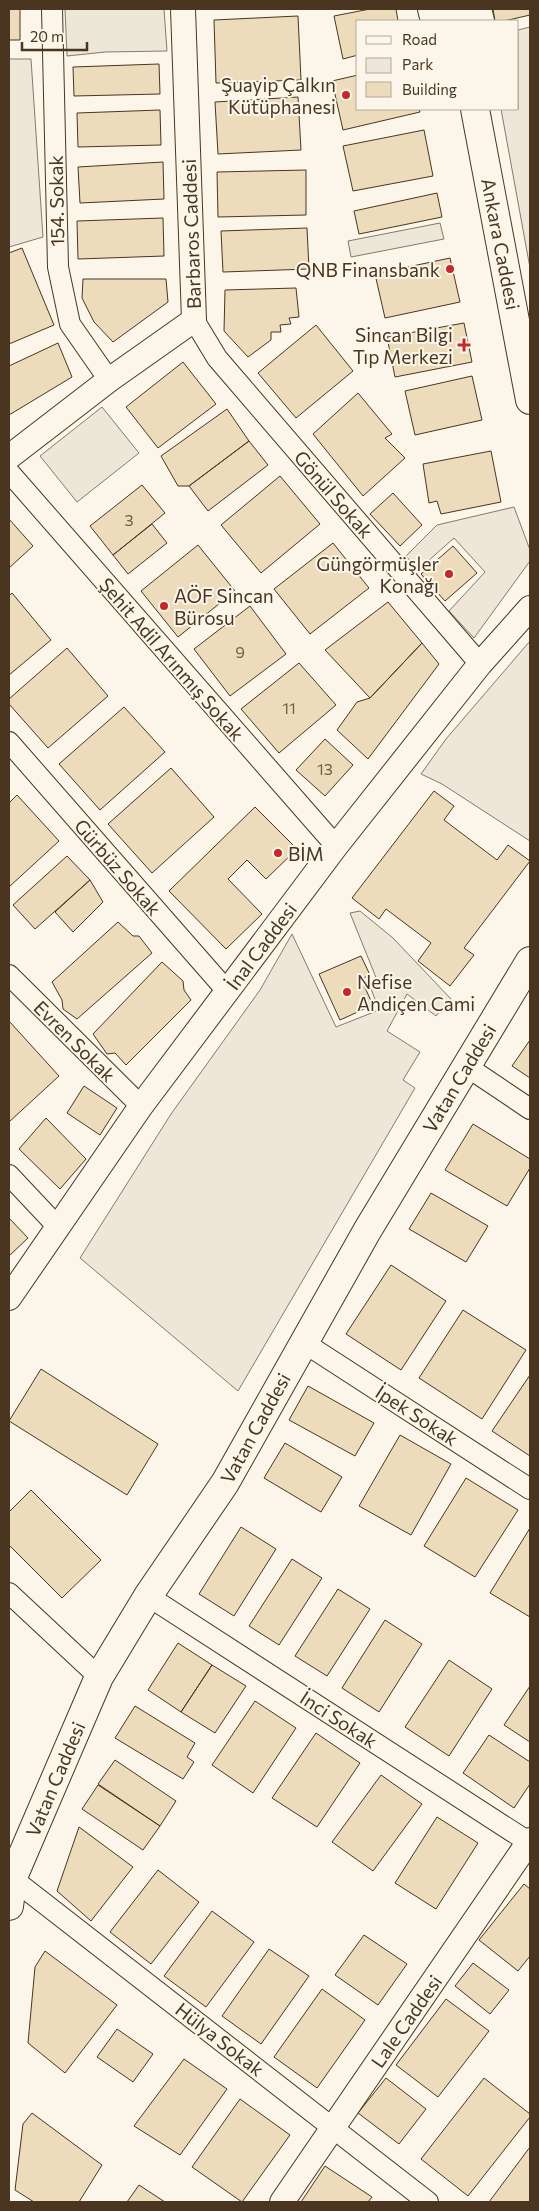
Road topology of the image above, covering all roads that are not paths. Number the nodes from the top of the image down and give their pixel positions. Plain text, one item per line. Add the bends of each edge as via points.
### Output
1 (52, 9) edge
2 (183, 9) edge
3 (475, 111) edge
4 (194, 320) junction
5 (109, 380) junction
6 (530, 400) edge
7 (9, 456) edge
8 (9, 472) edge
9 (530, 608) edge
10 (480, 664) junction
11 (9, 742) edge
12 (336, 846) junction
13 (530, 961) edge
14 (9, 975) edge
15 (227, 991) junction
16 (466, 1066) junction
17 (141, 1106) junction
18 (530, 1110) edge
19 (9, 1175) edge
20 (57, 1226) junction
21 (9, 1298) edge
22 (303, 1342) junction
23 (530, 1489) edge
24 (9, 1593) edge
25 (148, 1596) junction
26 (99, 1677) junction
27 (530, 1842) edge
28 (11, 1876) edge
29 (9, 1906) edge
30 (333, 2127) junction
31 (282, 2202) edge
32 (428, 2202) edge

1 - 5 street, 154. Sokak via 58,268 70,324
2 - 4 street, Barbaros Caddesi
3 - 6 main road, Ankara Caddesi
4 - 5 street, Barbaros Caddesi
4 - 10 street, Gönül Sokak via 217,358
5 - 7 street, Barbaros Caddesi
8 - 12 street, Şehit Adil Arınmış Sokak
9 - 10 street, İnal Caddesi
10 - 12 street, İnal Caddesi
11 - 15 street, Gürbüz Sokak
12 - 15 street, İnal Caddesi
13 - 16 main road, Vatan Caddesi
14 - 17 street, Evren Sokak
15 - 17 street, İnal Caddesi
16 - 18 street
16 - 22 main road, Vatan Caddesi
17 - 20 street, İnal Caddesi
19 - 20 street
20 - 21 street, İnal Caddesi
22 - 23 street, İpek Sokak
22 - 25 main road, Vatan Caddesi via 225,1483
24 - 26 street
25 - 26 main road, Vatan Caddesi
25 - 27 street, İnci Sokak
26 - 28 main road, Vatan Caddesi
27 - 30 street, Lale Caddesi
28 - 29 main road, Vatan Caddesi
28 - 30 street, Hülya Sokak
30 - 31 street, Lale Caddesi
30 - 32 street, Hülya Sokak

